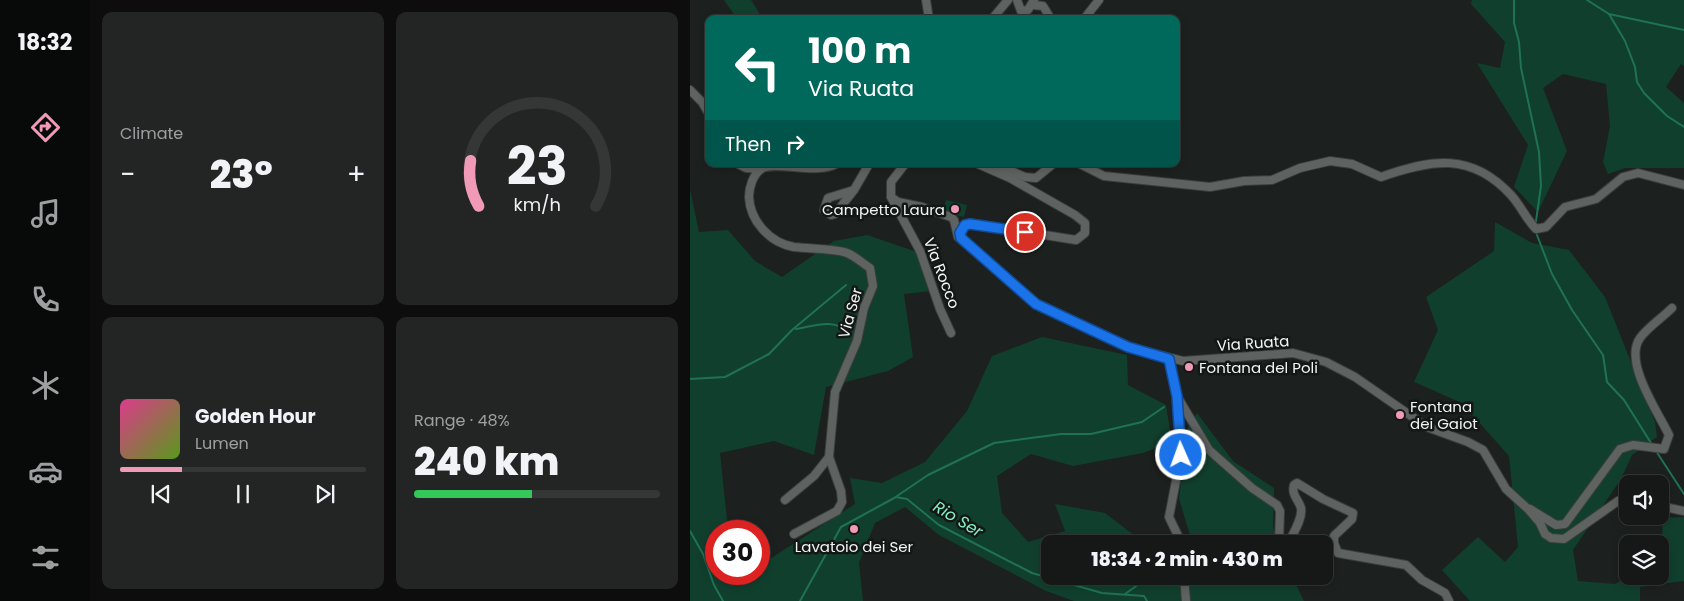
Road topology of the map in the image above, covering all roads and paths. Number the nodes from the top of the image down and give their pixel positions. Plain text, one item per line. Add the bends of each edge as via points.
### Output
1 (926, 0) edge
2 (1008, 0) edge
3 (1017, 0) edge
4 (1099, 0) edge
5 (1033, 3) edge
6 (928, 15) edge
7 (995, 15) edge
8 (1049, 15) edge
9 (1087, 15) edge
10 (690, 90) edge
11 (705, 107) edge
12 (744, 167) edge
13 (770, 167) edge
14 (770, 167) edge
15 (829, 167) edge
16 (867, 167) edge
17 (902, 167) edge
18 (985, 167) edge
19 (1002, 167) edge
20 (1049, 167) edge
21 (1086, 167) edge
22 (761, 169) junction
23 (1684, 185) edge
24 (854, 190) dead end
25 (891, 197) junction
26 (961, 238) junction
27 (1672, 308) dead end
28 (951, 333) dead end
29 (1169, 359) junction
30 (1177, 396) junction
31 (830, 456) junction
32 (785, 500) dead end
33 (1619, 501) edge
34 (1528, 508) junction
35 (1669, 508) edge
36 (1684, 511) edge
37 (794, 534) dead end
38 (1178, 535) edge
39 (1279, 535) edge
40 (1292, 535) edge
41 (1185, 585) edge
42 (1186, 601) edge
43 (1449, 601) edge

1 - 6 street
2 - 7 street
3 - 5 street via 1021,11 1028,10
4 - 9 street
5 - 8 street via 1043,6
10 - 11 street
12 - 22 street
13 - 22 street
14 - 15 street
16 - 24 street
17 - 25 street via 892,182
18 - 26 street, Via Rocco via 1075,215 1084,222 1085,233 1076,240 970,224 963,228
19 - 20 street via 1036,178
21 - 23 street via 1104,176 1210,188 1244,181 1272,180 1300,168 1330,161 1352,164 1381,177 1417,166 1449,162 1465,164 1500,185 1536,228 1546,226 1565,207 1596,199 1623,177 1638,173
22 - 31 street, Via Ser via 753,179 749,196 752,212 767,234 792,246 846,252 870,268 872,286 858,341 835,392
25 - 26 street, Via Rocco via 898,202 922,206 951,217
25 - 28 street, Via Rocco via 920,251
26 - 29 street, Via Ruata via 1036,304 1120,344
27 - 34 street, Via Ruata via 1640,338 1636,348 1639,377 1669,435 1664,449 1633,445 1620,449 1564,524 1556,525
29 - 30 street
29 - 34 street, Via Ruata via 1199,362 1254,354 1293,353 1326,362 1355,377 1427,427 1483,450 1506,489
30 - 38 street via 1181,455 1169,517
30 - 39 street via 1209,450 1252,488 1277,505 1280,511
31 - 32 street via 814,476
31 - 37 street, Via Ser via 842,502 837,511
33 - 34 street, Via Ruata via 1564,539 1545,534
35 - 36 street
40 - 43 street via 1301,509 1292,491 1297,483 1354,513 1334,536 1338,553 1406,565 1445,594
41 - 42 street

